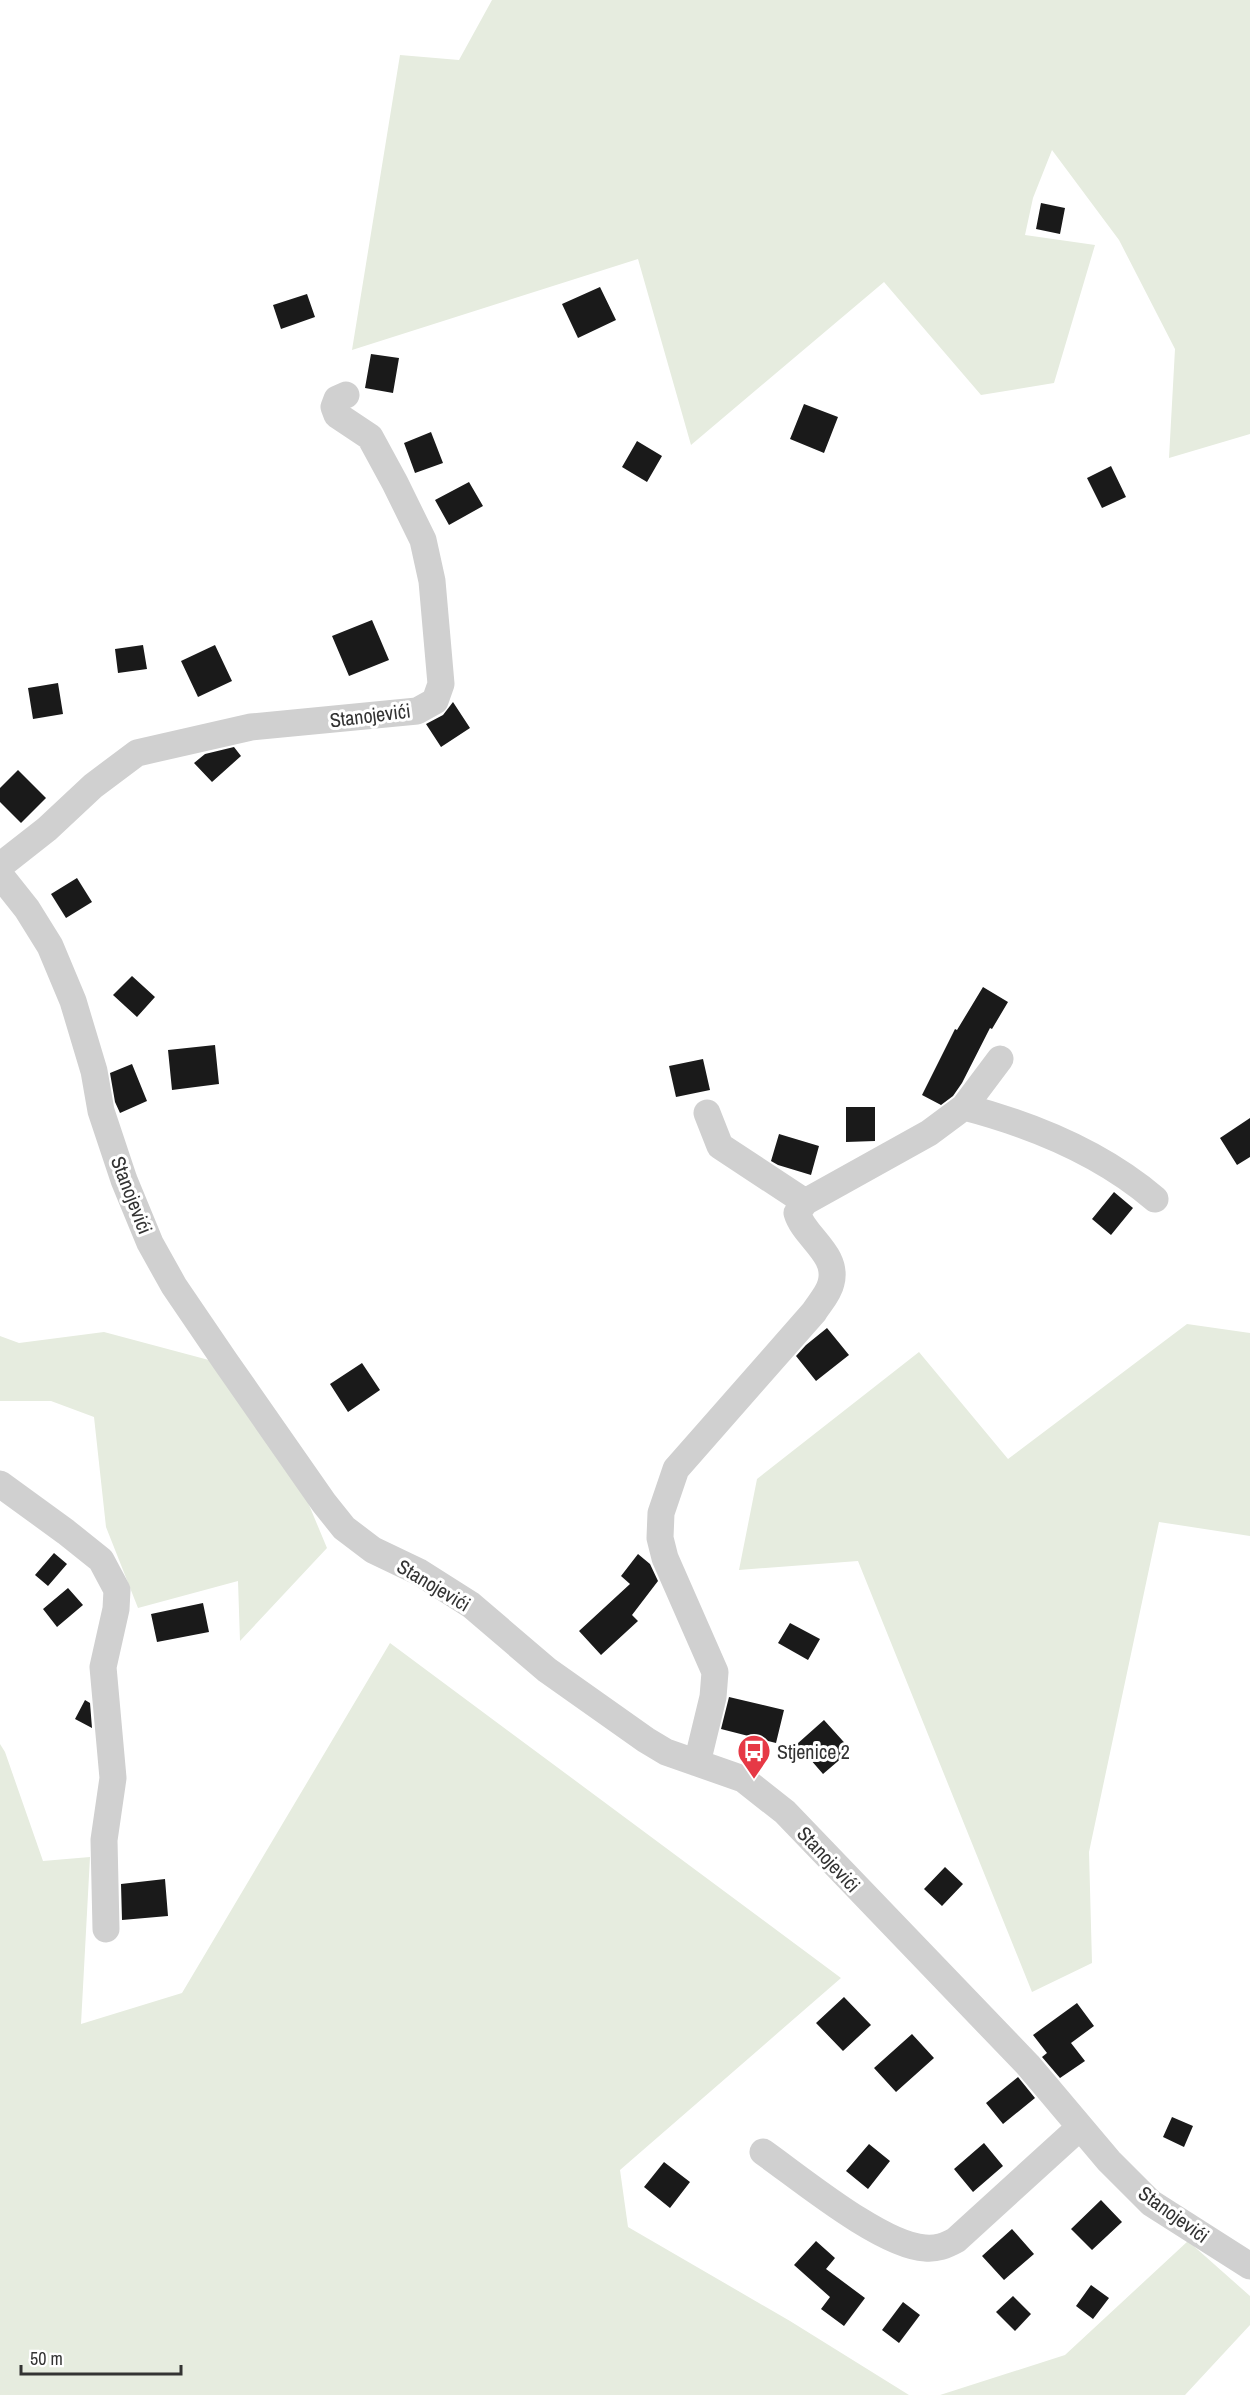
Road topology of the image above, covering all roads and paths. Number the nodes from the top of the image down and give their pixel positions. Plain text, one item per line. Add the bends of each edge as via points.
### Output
1 (346, 395) dead end
2 (0, 866) edge
3 (0, 876) edge
4 (1000, 1059) dead end
5 (964, 1107) junction
6 (707, 1113) dead end
7 (1155, 1198) dead end
8 (806, 1202) junction
9 (0, 1484) edge
10 (697, 1763) junction
11 (106, 1929) dead end
12 (1079, 2128) junction
13 (763, 2152) dead end
14 (1250, 2266) edge

1 - 2 street, Stanojevići via 337,399 337,415 370,437 423,540 432,581 441,684 435,701 417,711 251,727 137,753
3 - 10 street, Stanojevići via 50,946 73,1001 124,1180 150,1243 174,1286 324,1503 344,1527 373,1550 419,1572 471,1605 546,1671 595,1706 666,1752
4 - 5 street
5 - 7 street via 1011,1119 1071,1145 1131,1178
5 - 8 street via 929,1134
6 - 8 street via 720,1146
8 - 10 street via 797,1213 800,1223 827,1255 832,1267 831,1283 814,1312 676,1468 661,1513 660,1538 665,1558 714,1672 713,1697
9 - 11 street via 100,1560 117,1590 117,1609 104,1668 113,1778 104,1840
10 - 12 street, Stanojevići via 742,1779 785,1812 1028,2065
12 - 13 street via 956,2240 942,2248 923,2248 897,2240 861,2221
12 - 14 street, Stanojevići via 1151,2203

